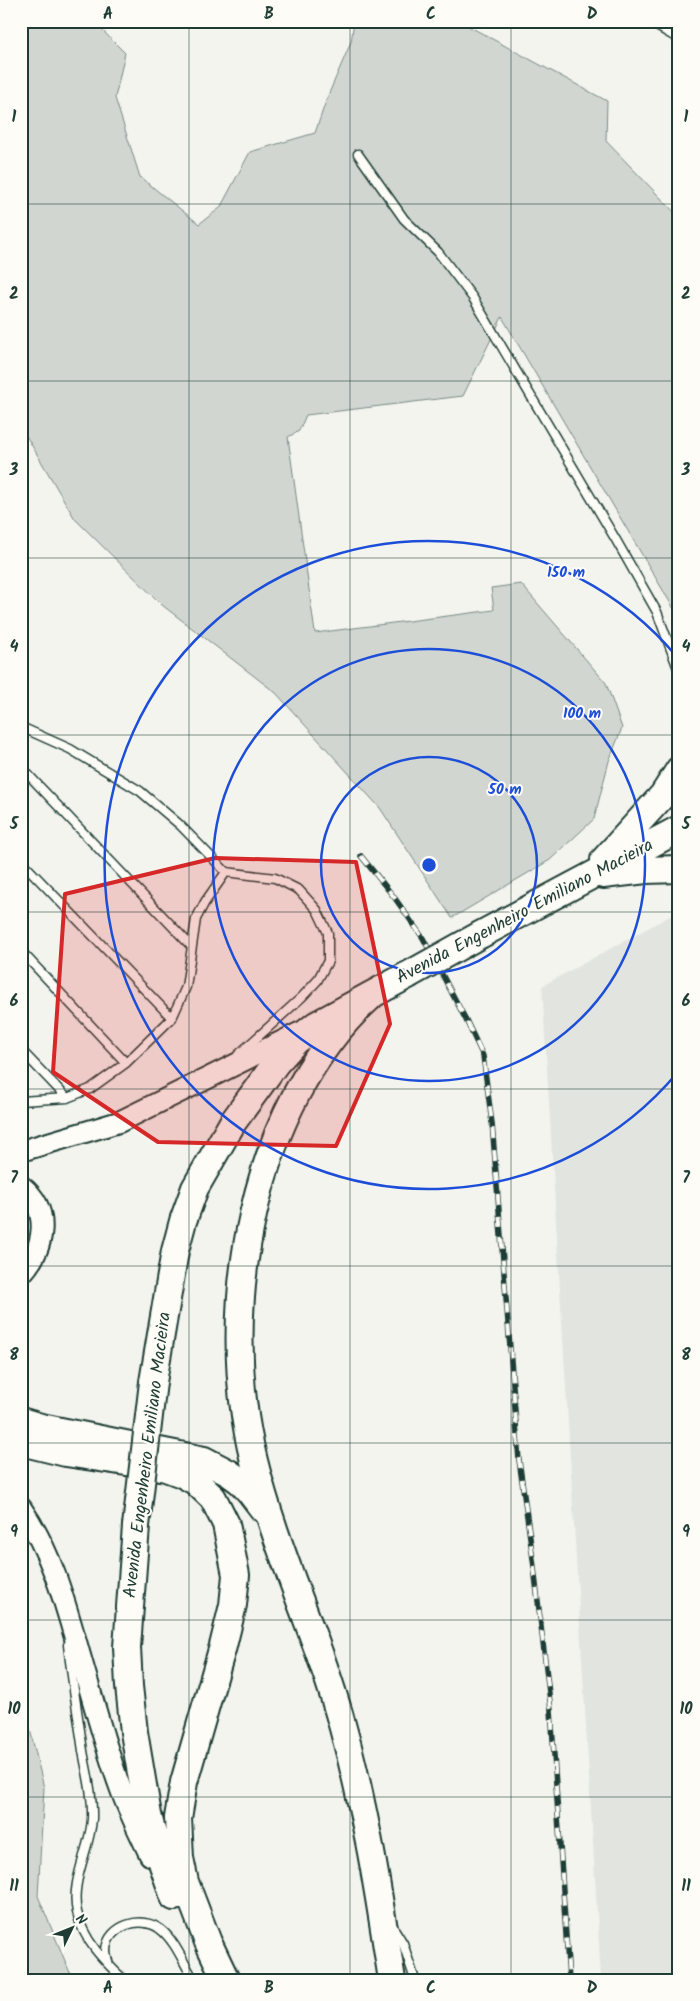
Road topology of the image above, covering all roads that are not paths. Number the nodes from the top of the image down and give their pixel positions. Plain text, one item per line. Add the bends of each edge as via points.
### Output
1 (648, 21) edge
2 (679, 39) edge
3 (358, 154) dead end
4 (679, 671) edge
5 (21, 728) edge
6 (21, 767) edge
7 (679, 770) edge
8 (679, 780) edge
9 (679, 815) edge
10 (679, 829) edge
11 (21, 861) edge
12 (679, 869) edge
13 (226, 872) junction
14 (588, 877) junction
15 (191, 946) junction
16 (21, 951) edge
17 (371, 996) junction
18 (172, 1018) junction
19 (316, 1025) junction
20 (21, 1050) edge
21 (126, 1063) junction
22 (220, 1072) junction
23 (67, 1098) junction
24 (21, 1101) edge
25 (21, 1151) edge
26 (21, 1186) edge
27 (21, 1274) edge
28 (21, 1421) edge
29 (21, 1442) edge
30 (21, 1508) edge
31 (272, 1522) junction
32 (62, 1594) junction
33 (381, 1907) junction
34 (179, 1913) junction
35 (110, 1967) junction
36 (124, 1980) edge
37 (194, 1980) edge
38 (210, 1980) edge
39 (226, 1980) edge
40 (392, 1980) edge
41 (415, 1980) edge

1 - 2 lane
3 - 4 lane via 404,219 438,252 473,298 657,612
5 - 13 lane via 70,749 140,791 180,825
6 - 15 lane
7 - 14 highway via 657,802
8 - 9 lane
10 - 14 highway, Avenida Engenheiro Emiliano Macieira
11 - 18 lane
12 - 14 highway
13 - 15 lane via 196,919
13 - 22 lane via 274,878 299,890 317,910 328,932 329,947 328,961 317,981
14 - 17 highway, Avenida Engenheiro Emiliano Macieira, bridge
15 - 18 lane via 186,987
16 - 21 lane
17 - 19 highway, Avenida Engenheiro Emiliano Macieira
17 - 31 highway, Avenida Engenheiro Emiliano Macieira via 332,1036 302,1081 261,1179 249,1238 239,1313 240,1365 254,1460
18 - 21 lane
19 - 22 street
19 - 34 highway, Avenida Engenheiro Emiliano Macieira, bridge via 276,1063 233,1122 195,1188 175,1251 153,1382 136,1526 127,1647 130,1695 148,1815
20 - 23 lane
21 - 23 lane via 90,1089
22 - 25 street via 118,1122
23 - 24 lane
26 - 27 street via 39,1208 42,1224 36,1255
28 - 31 highway via 204,1460 240,1481
29 - 39 highway via 66,1453 166,1468 195,1481 221,1510 236,1575 233,1606 184,1782 178,1818 185,1882
30 - 32 street via 34,1526
31 - 33 highway, Avenida Engenheiro Emiliano Macieira via 326,1670 343,1729
32 - 34 street via 121,1792
32 - 35 lane via 74,1695 92,1802 89,1841 75,1895 76,1911 92,1946
33 - 40 highway, Avenida Engenheiro Emiliano Macieira
33 - 41 lane via 403,1943
34 - 38 highway, Avenida Engenheiro Emiliano Macieira
35 - 36 lane
35 - 37 lane via 106,1950 116,1930 136,1922 148,1923 159,1927 168,1936

